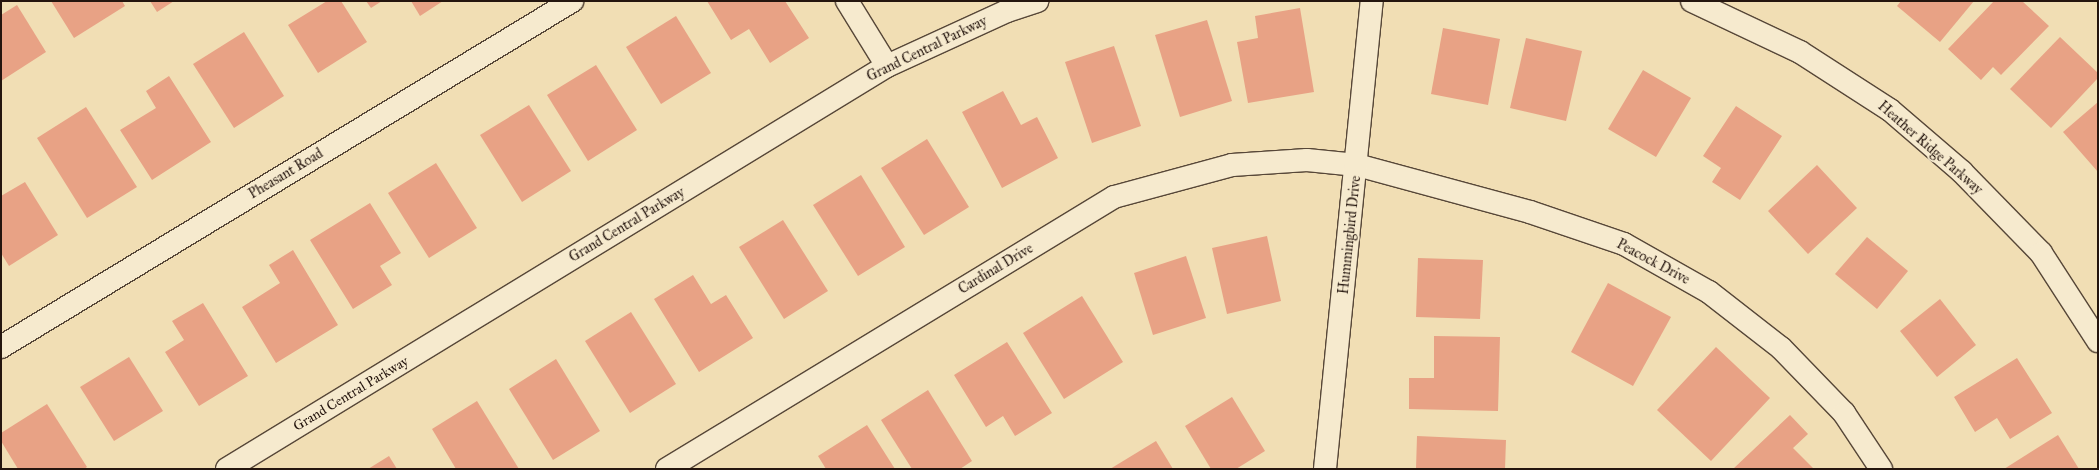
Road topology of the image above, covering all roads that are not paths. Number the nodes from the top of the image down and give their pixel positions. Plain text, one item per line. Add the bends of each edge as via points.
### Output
1 (572, 1) edge
2 (847, 1) edge
3 (1037, 1) edge
4 (1372, 1) edge
5 (1692, 1) edge
6 (887, 66) junction
7 (1357, 165) junction
8 (2098, 341) edge
9 (1, 347) edge
10 (227, 469) edge
11 (667, 469) edge
12 (1325, 469) edge
13 (1881, 469) edge

1 - 9 street, Pheasant Road
2 - 6 street
3 - 6 street, Grand Central Parkway via 1007,11
4 - 7 street, Hummingbird Drive
5 - 8 street, Heather Ridge Parkway via 1800,52 1890,110 1962,172 2041,253
6 - 10 street, Grand Central Parkway
7 - 11 street, Cardinal Drive via 1307,160 1232,165 1114,197
7 - 12 street, Hummingbird Drive
7 - 13 street, Peacock Drive via 1530,212 1624,244 1709,292 1781,348 1844,413

